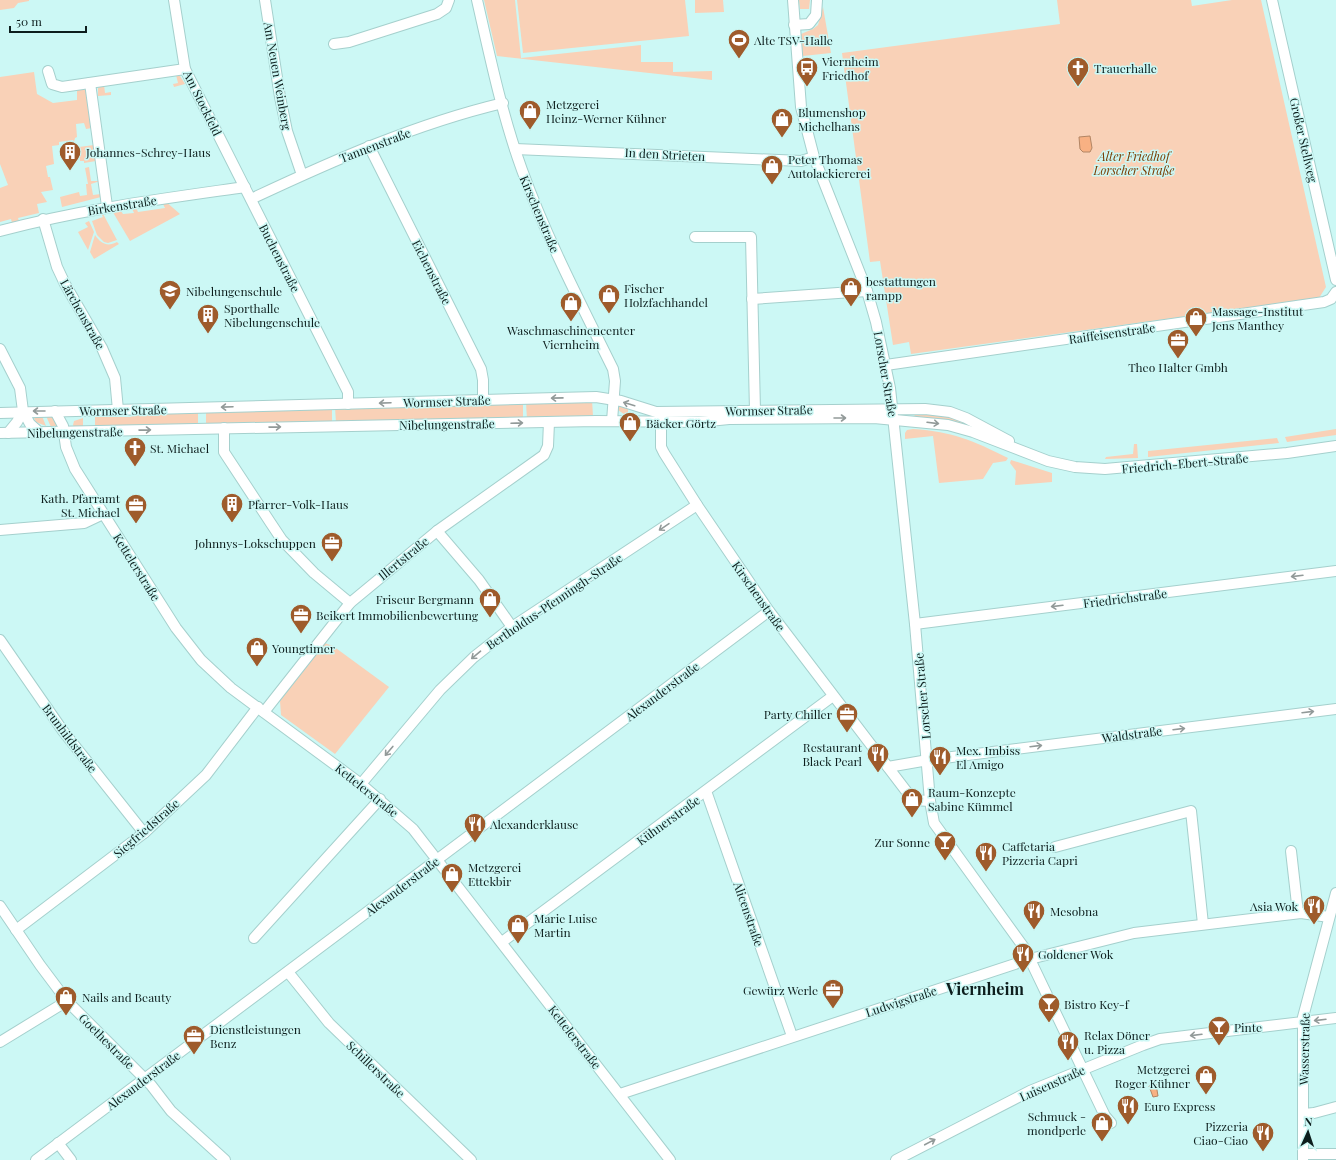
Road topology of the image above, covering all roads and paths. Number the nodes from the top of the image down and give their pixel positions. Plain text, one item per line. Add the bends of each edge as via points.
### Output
1 (174, 0) edge
2 (265, 0) edge
3 (449, 0) edge
4 (476, 0) edge
5 (793, 0) edge
6 (817, 0) edge
7 (1272, 0) edge
8 (794, 25) junction
9 (334, 44) dead end
10 (185, 69) junction
11 (48, 71) dead end
12 (90, 83) junction
13 (503, 103) junction
14 (369, 146) junction
15 (515, 149) junction
16 (814, 157) junction
17 (302, 175) junction
18 (245, 187) junction
19 (251, 199) junction
20 (107, 206) junction
21 (43, 219) junction
22 (0, 230) edge
23 (695, 237) dead end
24 (1336, 280) edge
25 (867, 291) junction
26 (1336, 294) edge
27 (752, 299) junction
28 (0, 349) edge
29 (886, 365) junction
30 (483, 400) junction
31 (614, 400) junction
32 (348, 404) junction
33 (893, 408) junction
34 (118, 410) junction
35 (23, 411) junction
36 (55, 411) junction
37 (77, 411) junction
38 (755, 411) junction
39 (0, 412) edge
40 (661, 416) junction
41 (894, 419) junction
42 (612, 420) junction
43 (549, 422) junction
44 (224, 428) junction
45 (39, 432) junction
46 (65, 432) junction
47 (4, 433) edge
48 (1336, 446) edge
49 (1034, 456) junction
50 (697, 505) junction
51 (103, 514) junction
52 (0, 530) edge
53 (437, 531) junction
54 (1336, 571) edge
55 (350, 603) junction
56 (769, 611) junction
57 (915, 624) junction
58 (512, 627) junction
59 (0, 640) edge
60 (833, 696) junction
61 (1336, 709) edge
62 (261, 710) junction
63 (928, 760) junction
64 (888, 767) junction
65 (361, 784) junction
66 (706, 791) junction
67 (380, 799) junction
68 (930, 801) junction
69 (144, 833) junction
70 (1055, 847) dead end
71 (1291, 851) dead end
72 (438, 859) junction
73 (1336, 893) edge
74 (0, 906) edge
75 (1298, 913) junction
76 (1329, 918) junction
77 (4, 922) edge
78 (1203, 924) junction
79 (16, 930) junction
80 (254, 938) dead end
81 (502, 942) junction
82 (1030, 959) junction
83 (288, 972) junction
84 (67, 1001) junction
85 (1336, 1018) edge
86 (1304, 1023) junction
87 (792, 1036) junction
88 (0, 1042) edge
89 (1082, 1069) junction
90 (145, 1078) junction
91 (620, 1094) junction
92 (1336, 1107) edge
93 (1304, 1114) junction
94 (1111, 1123) dead end
95 (58, 1143) junction
96 (1336, 1154) edge
97 (1303, 1157) edge
98 (900, 1159) edge
99 (36, 1160) edge
100 (71, 1160) edge
101 (225, 1160) edge
102 (471, 1160) edge
103 (670, 1160) edge

1 - 10 street, Am Stockfeld
2 - 17 street, Am Neuen Weinberg via 282,110
3 - 9 street via 446,8 436,14 350,42
4 - 13 street, Kirschenstraße
5 - 8 street, Lorscher Straße
6 - 8 street via 816,15 809,24
7 - 24 street, Großer Stellweg
8 - 16 street, Lorscher Straße via 801,107
10 - 12 street
10 - 18 street, Am Stockfeld
11 - 12 street via 50,81 62,87
12 - 20 street
13 - 14 street, Tannenstraße via 475,109
13 - 15 street, Kirschenstraße
14 - 17 street, Tannenstraße
14 - 30 street, Eichenstraße via 481,369
15 - 16 street, In den Strieten via 801,161
15 - 31 street, Kirschenstraße via 570,281 613,370
16 - 25 street, Lorscher Straße
17 - 19 street, Tannenstraße
18 - 19 street, Am Stockfeld
18 - 20 street, Birkenstraße
19 - 32 street, Buchenstraße via 348,392
20 - 21 street, Birkenstraße
21 - 22 street, Birkenstraße
21 - 34 street, Lärchenstraße via 60,272 102,348 115,378
23 - 27 street via 751,237
25 - 27 street
25 - 29 street, Lorscher Straße
26 - 29 street, Raiffeisenstraße via 1324,302
27 - 38 street
28 - 35 street via 20,388
29 - 33 street, Lorscher Straße
31 -> 30 street, Wormser Straße via 596,397
30 -> 32 street, Wormser Straße
40 -> 31 street, Wormser Straße
31 - 42 street, Kirschenstraße
32 -> 34 street, Wormser Straße
33 - 38 street, Wormser Straße
33 - 41 street, Lorscher Straße
33 - 49 street, Friedrich-Ebert-Straße via 950,412 978,423
34 - 37 street, Wormser Straße
36 -> 35 street, Wormser Straße
35 - 39 street, Wormser Straße
35 - 45 street via 30,424
35 - 47 street via 17,422
36 - 37 street, Wormser Straße
36 - 46 street, Kettelerstraße
37 - 46 street
38 - 40 street, Wormser Straße
40 -> 41 street, Nibelungenstraße via 699,422 729,419
40 - 42 street, Nibelungenstraße
40 - 50 street, Kirschenstraße via 661,447
41 -> 49 street, Friedrich-Ebert-Straße via 962,428
41 - 57 street, Lorscher Straße
42 - 43 street, Nibelungenstraße
44 -> 43 street, Nibelungenstraße
43 - 53 street, Illertstraße via 548,446 544,455
46 -> 44 street, Nibelungenstraße
44 - 55 street via 224,452 278,534 314,573
45 - 46 street, Nibelungenstraße
45 - 47 street, Nibelungenstraße
46 - 51 street, Kettelerstraße via 66,447 75,469
48 - 49 street, Friedrich-Ebert-Straße via 1287,453 1105,469 1069,466
50 - 56 street, Kirschenstraße
50 -> 58 street, Bertholdus-Pfenningh-Straße
51 - 52 street via 84,523
51 - 62 street, Kettelerstraße via 176,628 197,654 231,688
53 - 55 street, Illertstraße
53 - 58 street via 479,580
54 -> 57 street, Friedrichstraße
55 - 62 street, Illertstraße
56 - 60 street, Kirschenstraße
56 - 72 street, Alexanderstraße
57 - 63 street, Lorscher Straße
58 -> 65 street, Bertholdus-Pfenningh-Straße via 474,656 440,690
59 - 69 street, Brunhildstraße via 63,730
60 - 64 street, Kirschenstraße
60 - 66 street, Kühnerstraße
63 -> 61 street, Waldstraße
62 - 65 street, Kettelerstraße
62 - 69 street, Siegfriedstraße via 206,775
63 - 64 street
63 - 68 street, Lorscher Straße
64 - 68 street via 914,800
65 - 67 street, Kettelerstraße
66 - 81 street, Kühnerstraße
66 - 87 street, Alicenstraße
67 - 72 street, Kettelerstraße via 413,829
67 - 80 street
68 - 82 street, Lorscher Straße via 934,823
69 - 79 street, Siegfriedstraße
70 - 78 street via 1191,811
71 - 75 street
72 - 81 street, Kettelerstraße
72 - 83 street, Alexanderstraße
73 - 76 street, Wasserstraße
74 - 77 street, Goethestraße
75 - 76 street, Ludwigstraße
75 - 78 street, Ludwigstraße
76 - 86 street, Wasserstraße via 1305,1008
77 - 79 street, Goethestraße
78 - 82 street, Ludwigstraße via 1134,933
79 - 84 street, Goethestraße
81 - 91 street, Kettelerstraße
82 - 87 street, Ludwigstraße
82 - 89 street, Lorscher Straße
83 - 90 street, Alexanderstraße
83 - 102 street, Schillerstraße via 329,1023
84 - 88 street
84 - 90 street, Goethestraße
85 -> 86 street, Luisenstraße
86 -> 89 street, Luisenstraße via 1160,1039
86 - 93 street, Wasserstraße
87 - 91 street, Ludwigstraße
89 - 94 street, Lorscher Straße
98 -> 89 street, Luisenstraße via 1030,1091
90 - 95 street, Alexanderstraße
90 - 101 street, Goethestraße via 171,1111
91 - 103 street, Kettelerstraße
92 - 93 street
93 - 97 street, Wasserstraße
95 - 99 street, Alexanderstraße
95 - 100 street
96 - 97 street

